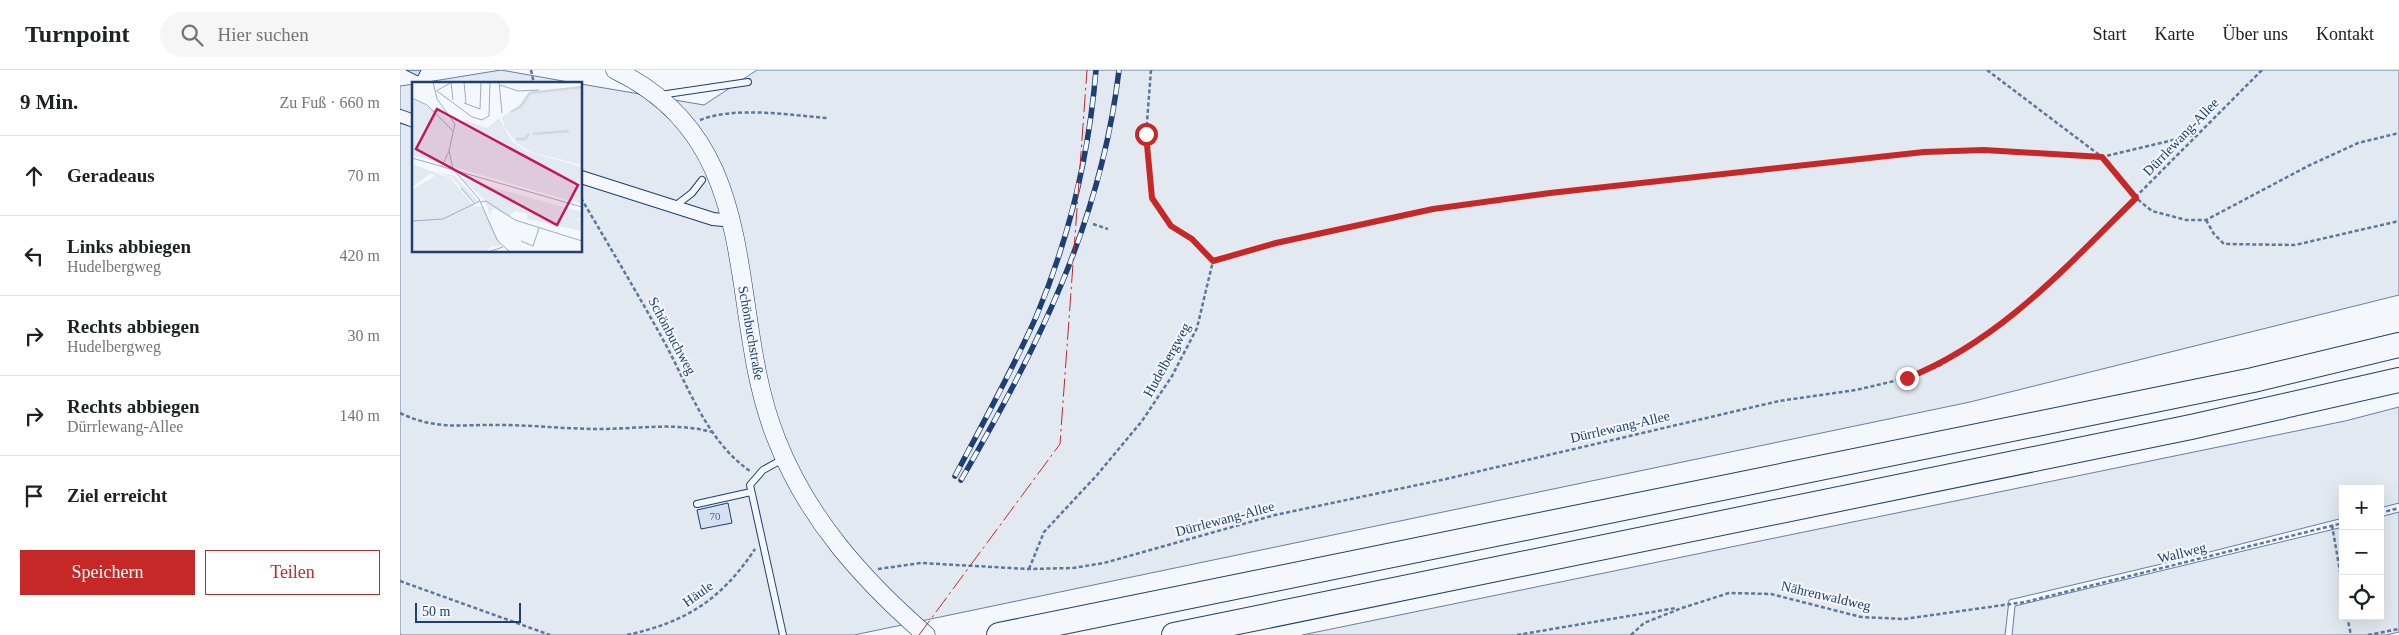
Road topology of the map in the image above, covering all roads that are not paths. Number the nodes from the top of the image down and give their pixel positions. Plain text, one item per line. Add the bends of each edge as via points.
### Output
1 (615, 70) edge
2 (748, 82) dead end
3 (657, 96) junction
4 (400, 116) edge
5 (412, 120) edge
6 (582, 177) edge
7 (702, 180) dead end
8 (675, 206) junction
9 (733, 221) junction
10 (2399, 345) edge
11 (2399, 380) edge
12 (784, 458) junction
13 (751, 492) junction
14 (697, 504) dead end
15 (783, 635) edge
16 (926, 635) edge
17 (999, 635) edge
18 (1174, 635) edge

1 - 3 main road, Schönbuchstraße
2 - 3 lane
3 - 9 main road, Schönbuchstraße via 688,126 699,142 723,189
4 - 5 street
6 - 8 street
7 - 8 lane
8 - 9 street via 713,219
9 - 12 main road, Schönbuchstraße via 758,378 768,419
10 - 17 highway via 2253,380
11 - 18 highway via 2200,425
12 - 13 lane via 756,476 750,485
12 - 16 main road, Schönbuchstraße via 824,529 844,554 890,604
13 - 14 lane
13 - 15 lane

